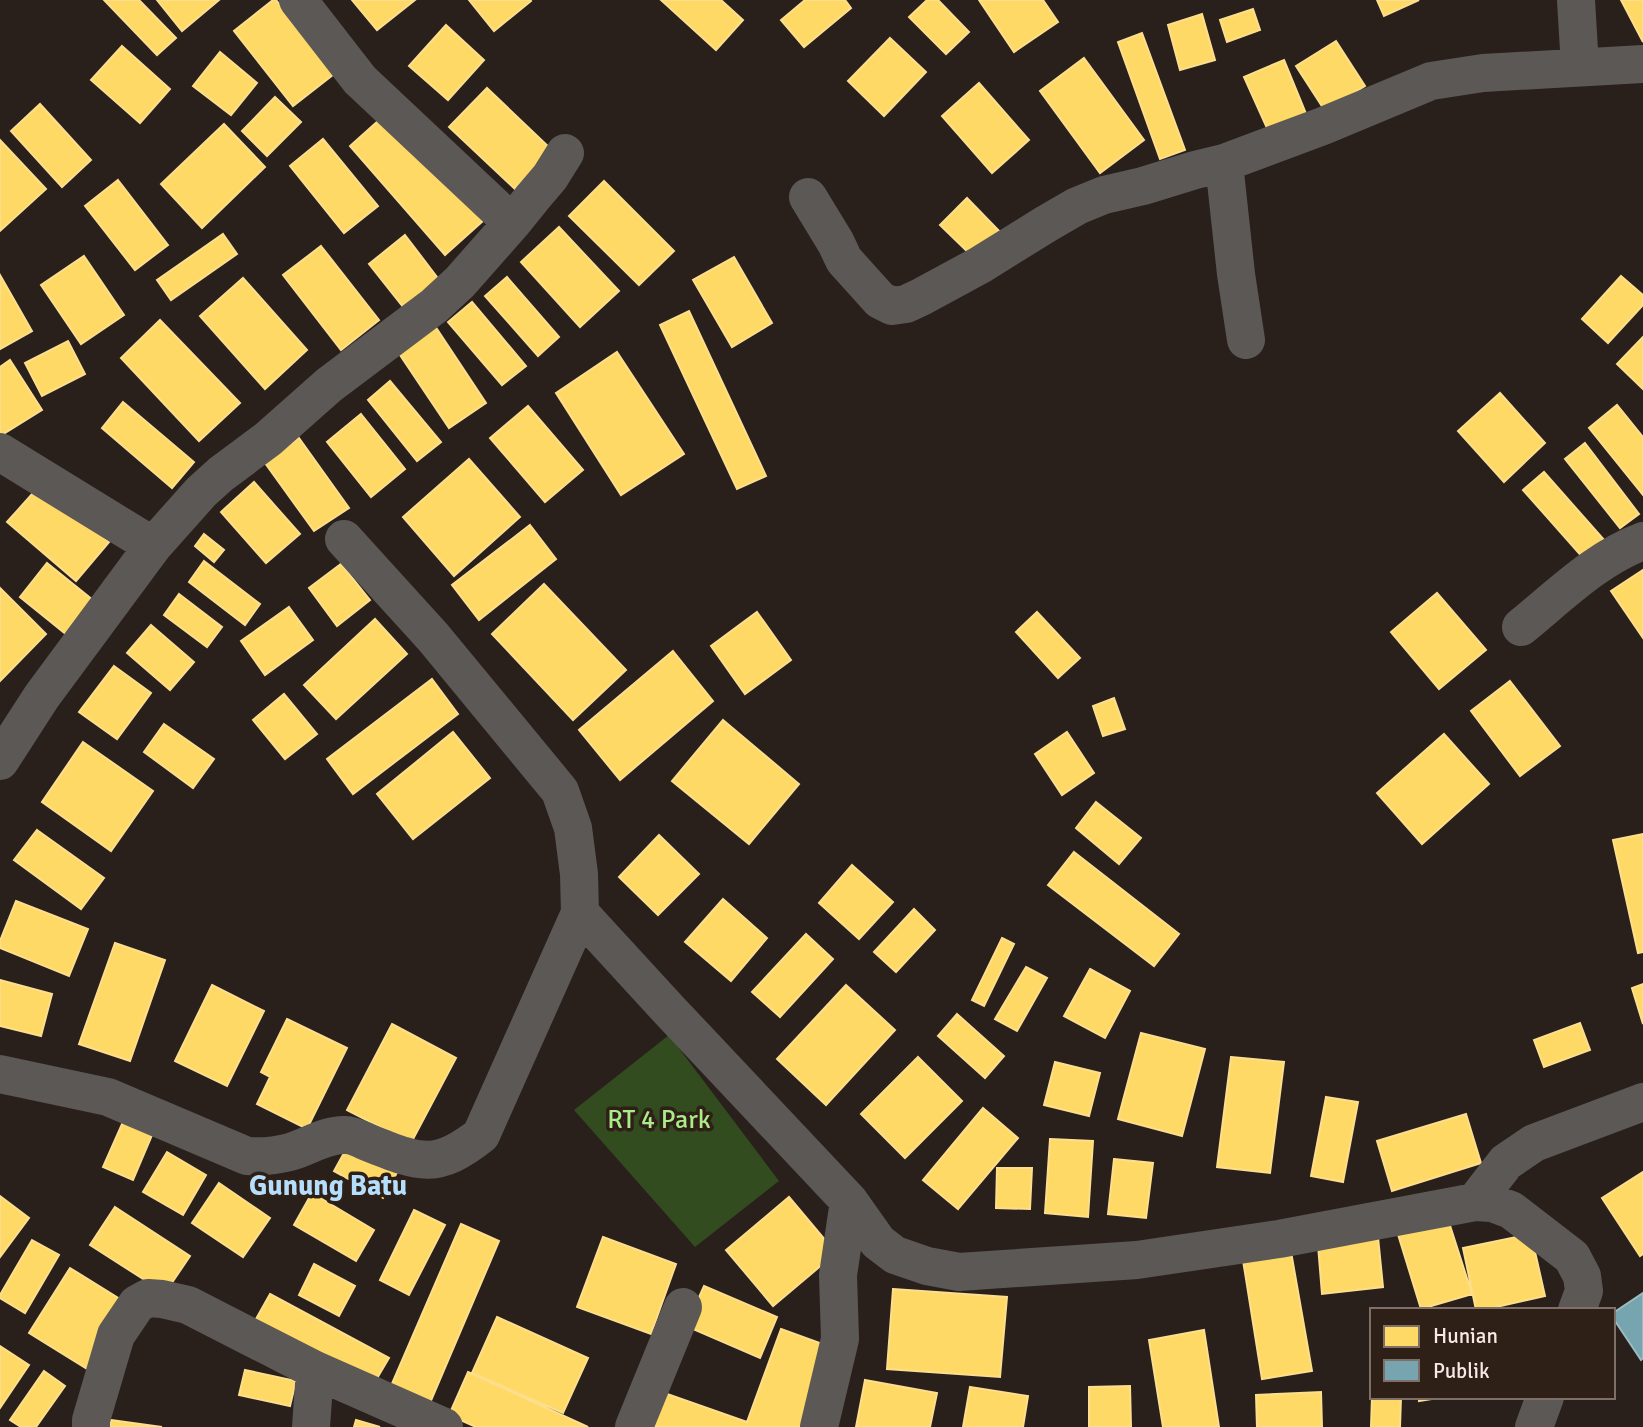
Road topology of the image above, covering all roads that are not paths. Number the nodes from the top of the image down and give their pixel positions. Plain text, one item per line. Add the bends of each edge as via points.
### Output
1 (298, 0) edge
2 (1576, 0) edge
3 (1643, 64) edge
4 (1580, 67) junction
5 (565, 153) dead end
6 (1224, 163) junction
7 (808, 197) dead end
8 (512, 223) junction
9 (1246, 340) dead end
10 (0, 452) edge
11 (344, 539) dead end
12 (1643, 541) edge
13 (153, 546) junction
14 (1521, 627) dead end
15 (0, 761) edge
16 (580, 913) junction
17 (0, 1074) edge
18 (1643, 1102) edge
19 (849, 1201) junction
20 (1475, 1202) junction
21 (683, 1307) dead end
22 (1578, 1308) edge
23 (315, 1370) junction
24 (1544, 1399) edge
25 (91, 1427) edge
26 (311, 1427) edge
27 (444, 1427) edge
28 (634, 1427) edge
29 (818, 1427) edge
30 (1534, 1427) edge

1 - 8 street via 360,80
2 - 4 street
3 - 4 street
4 - 6 street via 1432,80
5 - 8 street
6 - 7 street via 1077,206 921,297 892,306 880,300 844,260
6 - 9 street
8 - 13 street via 434,306 220,474
10 - 13 street
11 - 16 street via 560,791 573,828
12 - 14 street via 1590,571
13 - 15 street
16 - 17 street via 481,1135 462,1150 437,1160 410,1159 347,1134 317,1140 292,1152 247,1157 108,1097
16 - 19 street
18 - 20 street via 1534,1143 1506,1162
19 - 20 street via 878,1242 895,1255 959,1272 1137,1260
19 - 29 street via 838,1275 840,1339
20 - 22 street via 1511,1210 1572,1257 1584,1291
21 - 28 street
23 - 25 street via 188,1305 148,1298 137,1304 116,1335
23 - 26 street
23 - 27 street
24 - 30 street

